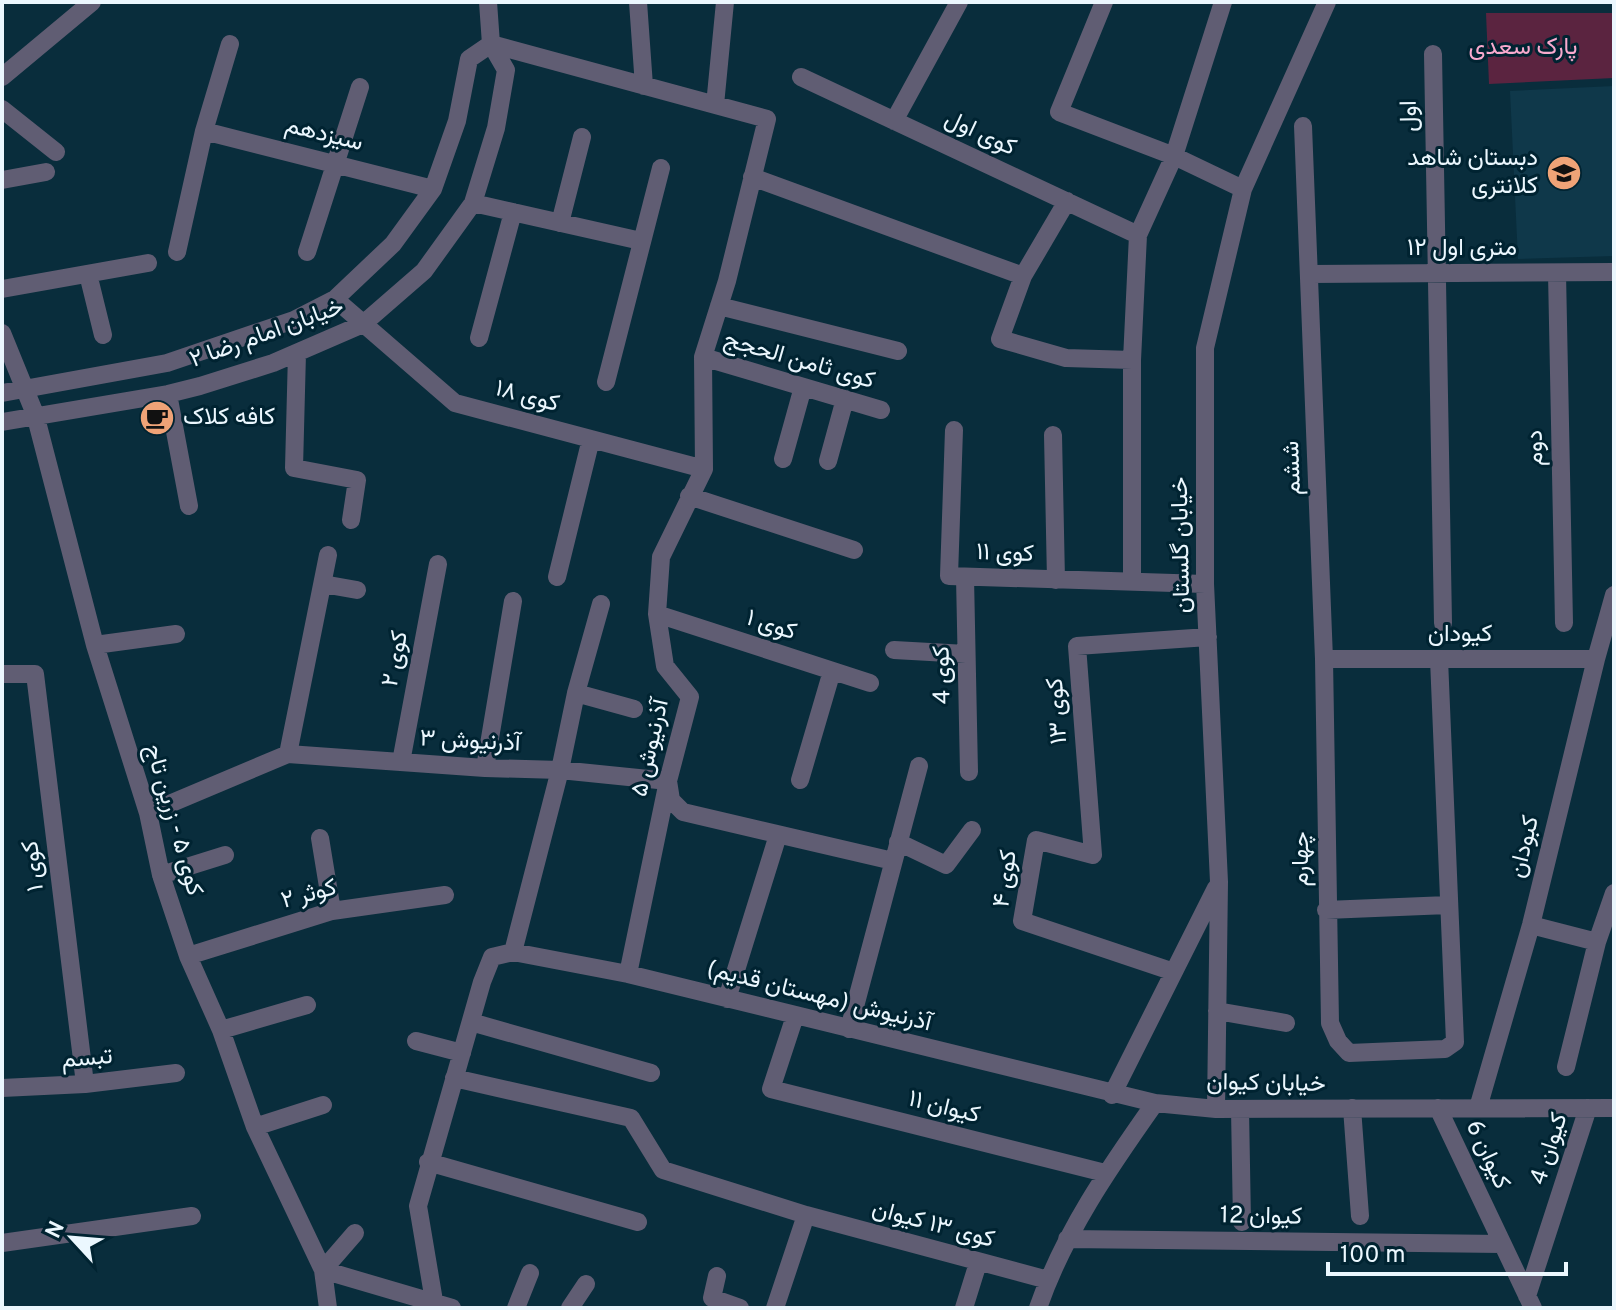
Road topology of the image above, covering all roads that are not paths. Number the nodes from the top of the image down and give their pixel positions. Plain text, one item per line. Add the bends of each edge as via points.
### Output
1 (92, 2) edge
2 (488, 2) edge
3 (638, 2) edge
4 (725, 2) edge
5 (1104, 2) edge
6 (1223, 2) edge
7 (1327, 2) edge
8 (953, 4) edge
9 (230, 44) dead end
10 (491, 44) junction
11 (1433, 54) dead end
12 (2, 77) edge
13 (801, 77) dead end
14 (644, 86) junction
15 (360, 87) dead end
16 (715, 105) junction
17 (2, 109) edge
18 (894, 121) junction
19 (1303, 126) dead end
20 (204, 131) junction
21 (582, 137) dead end
22 (56, 152) dead end
23 (1174, 156) junction
24 (337, 162) junction
25 (661, 168) dead end
26 (46, 172) dead end
27 (752, 177) junction
28 (2, 180) edge
29 (433, 189) junction
30 (1243, 189) junction
31 (1067, 201) junction
32 (473, 203) junction
33 (513, 212) junction
34 (560, 223) junction
35 (1138, 235) junction
36 (641, 241) junction
37 (177, 252) dead end
38 (307, 252) dead end
39 (148, 263) dead end
40 (1614, 272) edge
41 (1557, 273) junction
42 (88, 274) junction
43 (1310, 274) junction
44 (1437, 274) junction
45 (1023, 276) junction
46 (2, 289) edge
47 (335, 299) junction
48 (719, 306) junction
49 (363, 324) junction
50 (2, 333) edge
51 (103, 335) dead end
52 (479, 338) dead end
53 (898, 351) dead end
54 (297, 353) junction
55 (703, 357) junction
56 (1132, 360) junction
57 (606, 382) dead end
58 (24, 387) junction
59 (803, 387) junction
60 (2, 393) edge
61 (168, 394) junction
62 (845, 399) junction
63 (881, 410) dead end
64 (35, 414) junction
65 (2, 422) edge
66 (954, 430) dead end
67 (1053, 435) dead end
68 (591, 439) junction
69 (783, 459) dead end
70 (828, 461) dead end
71 (704, 469) junction
72 (689, 496) junction
73 (189, 506) dead end
74 (351, 520) dead end
75 (854, 550) dead end
76 (328, 555) dead end
77 (438, 564) dead end
78 (557, 577) dead end
79 (965, 577) junction
80 (1056, 580) junction
81 (1132, 582) junction
82 (323, 584) junction
83 (1205, 584) junction
84 (357, 590) dead end
85 (1614, 595) edge
86 (513, 601) dead end
87 (601, 604) dead end
88 (657, 614) junction
89 (1443, 623) dead end
90 (1564, 623) dead end
91 (176, 634) dead end
92 (1208, 637) junction
93 (95, 645) junction
94 (894, 650) dead end
95 (966, 654) junction
96 (1324, 659) junction
97 (1439, 659) junction
98 (1596, 659) junction
99 (832, 671) junction
100 (2, 674) edge
101 (870, 683) dead end
102 (576, 693) junction
103 (634, 709) dead end
104 (288, 754) junction
105 (401, 762) junction
106 (919, 766) dead end
107 (485, 768) junction
108 (560, 770) junction
109 (969, 772) dead end
110 (800, 780) dead end
111 (668, 781) junction
112 (148, 813) junction
113 (972, 830) dead end
114 (778, 835) junction
115 (320, 838) dead end
116 (898, 842) junction
117 (225, 855) dead end
118 (1093, 855) joint
119 (893, 861) junction
120 (161, 875) junction
121 (1219, 882) junction
122 (1614, 893) edge
123 (445, 895) dead end
124 (1448, 905) junction
125 (1326, 910) junction
126 (332, 911) junction
127 (1531, 925) junction
128 (1597, 942) junction
129 (513, 952) junction
130 (188, 956) junction
131 (1174, 972) junction
132 (628, 974) junction
133 (727, 999) junction
134 (307, 1005) dead end
135 (1217, 1011) junction
136 (795, 1016) junction
137 (471, 1022) junction
138 (1286, 1023) dead end
139 (849, 1029) junction
140 (221, 1030) junction
141 (416, 1041) dead end
142 (462, 1053) junction
143 (1566, 1067) dead end
144 (176, 1073) dead end
145 (651, 1073) dead end
146 (454, 1078) junction
147 (85, 1084) junction
148 (2, 1088) edge
149 (1112, 1095) junction
150 (1155, 1103) junction
151 (323, 1105) dead end
152 (1352, 1108) junction
153 (1438, 1108) junction
154 (1478, 1108) junction
155 (1588, 1108) junction
156 (1614, 1108) edge
157 (1216, 1109) junction
158 (1240, 1109) junction
159 (255, 1127) junction
160 (428, 1162) junction
161 (1105, 1173) junction
162 (806, 1215) junction
163 (192, 1216) dead end
164 (1360, 1216) dead end
165 (638, 1222) dead end
166 (1242, 1222) dead end
167 (355, 1233) dead end
168 (1067, 1239) junction
169 (2, 1243) edge
170 (1502, 1244) junction
171 (978, 1263) junction
172 (323, 1270) junction
173 (530, 1273) dead end
174 (717, 1276) dead end
175 (1048, 1280) junction
176 (586, 1284) dead end
177 (1530, 1302) edge
178 (443, 1305) edge
179 (328, 1308) edge
180 (516, 1308) edge
181 (570, 1308) edge
182 (740, 1308) edge
183 (775, 1308) edge
184 (964, 1308) edge
185 (1038, 1308) edge

1 - 12 street
2 - 10 street, خیابان امام رضا ۲
3 - 14 street
4 - 16 street
5 - 23 street via 1059,112
6 - 23 street
7 - 30 street, خیابان گلستان
8 - 18 street
9 - 20 street
10 - 14 street
10 - 29 street, خیابان امام رضا ۲ via 469,59 457,121
10 - 32 street, خیابان امام رضا ۲ via 506,70 496,128
11 - 44 street, اول
13 - 18 street, کوی اول
14 - 16 street
15 - 24 street
16 - 27 street via 767,119
17 - 22 street
18 - 31 street, کوی اول
19 - 43 street, ششم
20 - 24 street, سیزدهم
20 - 37 street
21 - 34 street
23 - 30 street
23 - 35 street
24 - 29 street, سیزدهم
24 - 38 street
25 - 36 street
26 - 28 street
27 - 45 street
27 - 48 street
29 - 47 street, خیابان امام رضا ۲ via 393,244
30 - 83 street, خیابان گلستان via 1205,348
31 - 35 street, کوی اول
31 - 45 street
32 - 33 street
32 - 49 street, خیابان امام رضا ۲ via 424,271
33 - 34 street
33 - 52 street
34 - 36 street
35 - 56 street
36 - 57 street
39 - 42 street
40 - 41 street, ۱۲ متری اول
41 - 44 street, ۱۲ متری اول
41 - 90 street, دوم
42 - 46 street
42 - 51 street
43 - 44 street, ۱۲ متری اول
43 - 96 street, ششم
44 - 89 street
45 - 56 street via 1000,339 1066,358
47 - 49 street, کوی ۱۸
47 - 58 street, خیابان امام رضا ۲ via 294,320 167,363
48 - 53 street
48 - 55 street
49 - 54 street, خیابان امام رضا ۲
49 - 68 street, کوی ۱۸ via 455,403
50 - 58 street, کوی ۵ - زرین تاج
54 - 61 street, خیابان امام رضا ۲
54 - 74 street via 294,468 357,480
55 - 59 street, کوی ثامن الحجج
55 - 71 street
56 - 81 street
58 - 60 street, خیابان امام رضا ۲
58 - 64 street, کوی ۵ - زرین تاج
59 - 62 street, کوی ثامن الحجج
59 - 69 street
61 - 64 street, خیابان امام رضا ۲
61 - 73 street
62 - 63 street, کوی ثامن الحجج
62 - 70 street
64 - 65 street, خیابان امام رضا ۲
64 - 93 street, کوی ۵ - زرین تاج
66 - 79 street, کوی ۱۱ via 949,576
67 - 80 street
68 - 71 street, کوی ۱۸
68 - 78 street
71 - 72 street, آذرنیوش ۵
72 - 75 street
72 - 88 street, آذرنیوش ۵ via 661,557
76 - 82 street
77 - 105 street, کوی ۲
79 - 80 street, کوی ۱۱
79 - 95 street, کوی 4
80 - 81 street, کوی ۱۱
81 - 83 street, کوی ۱۱
82 - 84 street
82 - 104 street
83 - 92 street, خیابان گلستان
85 - 98 street, کبودان
86 - 107 street
87 - 102 street
88 - 99 street, کوی ۱
88 - 111 street, آذرنیوش ۵ via 665,666 690,697
91 - 93 street
92 - 118 street, کوی ۱۳ via 1077,646
92 - 121 street, خیابان گلستان
93 - 112 street, کوی ۵ - زرین تاج
94 - 95 street
95 - 109 street, کوی 4
96 - 97 street, کیودان
96 - 125 street, چهارم
97 - 98 street, کیودان
97 - 124 street
98 - 127 street, کبودان
99 - 101 street, کوی ۱
99 - 110 street
100 - 147 street, کوی ۱ via 35,674
102 - 103 street
102 - 108 street
104 - 105 street, آذرنیوش ۳
104 - 112 street, آذرنیوش ۳
105 - 107 street, آذرنیوش ۳
106 - 116 street
107 - 108 street, آذرنیوش ۳
108 - 111 street, آذرنیوش ۳
108 - 129 street
111 - 114 street via 671,800 683,812
111 - 132 street, آذرنیوش ۵
112 - 120 street, کوی ۵ - زرین تاج
113 - 116 street via 946,865
114 - 119 street
114 - 133 street
115 - 126 street
116 - 119 street
117 - 120 street
118 - 131 street, کوی ۴ via 1036,840 1022,921
119 - 139 street
120 - 130 street, کوی ۵ - زرین تاج
121 - 131 street
121 - 135 street, خیابان گلستان
122 - 128 street
123 - 126 street, کوثر ۲
124 - 125 street
124 - 125 street, چهارم via 1455,1042 1445,1049 1349,1053 1330,1023
126 - 130 street, کوثر ۲
127 - 128 street
127 - 154 street, کبودان
128 - 143 street
129 - 132 street, آذرنیوش (مهستان قدیم)
129 - 137 street via 492,957
130 - 140 street, کوی ۵ - زرین تاج
131 - 149 street
132 - 133 street, آذرنیوش (مهستان قدیم)
133 - 136 street, آذرنیوش (مهستان قدیم)
134 - 140 street
135 - 138 street
135 - 157 street, خیابان گلستان
136 - 139 street, آذرنیوش (مهستان قدیم)
136 - 161 street, کیوان ۱۱ via 771,1089
137 - 142 street
137 - 145 street
139 - 149 street, آذرنیوش (مهستان قدیم)
140 - 159 street, کوی ۵ - زرین تاج
141 - 142 street
142 - 146 street
144 - 147 street, تبسم
146 - 160 street
146 - 162 street, کوی ۱۳ کیوان via 631,1118 663,1170
147 - 148 street, تبسم
149 - 150 street, آذرنیوش (مهستان قدیم)
150 - 157 street, خیابان کیوان
150 - 161 street
151 - 159 street
152 - 153 street, خیابان کیوان
152 - 158 street, خیابان کیوان
152 - 164 street
153 - 154 street, خیابان کیوان
153 - 170 street, کیوان 6
154 - 155 street, خیابان کیوان
155 - 156 street, خیابان کیوان
155 - 177 street, کیوان 4
157 - 158 street, خیابان کیوان
158 - 166 street
159 - 172 street, کوی ۵ - زرین تاج
160 - 165 street
160 - 178 street via 418,1206
161 - 168 street
162 - 171 street, کوی ۱۳ کیوان
162 - 183 street
163 - 169 street
167 - 172 street
168 - 170 street, کیوان 12
168 - 175 street
170 - 177 street, کیوان 6
171 - 175 street, کوی ۱۳ کیوان
171 - 184 street
172 - 178 street
172 - 179 street, کوی ۵ - زرین تاج
173 - 180 street
174 - 182 street via 712,1298
175 - 185 street
176 - 181 street

